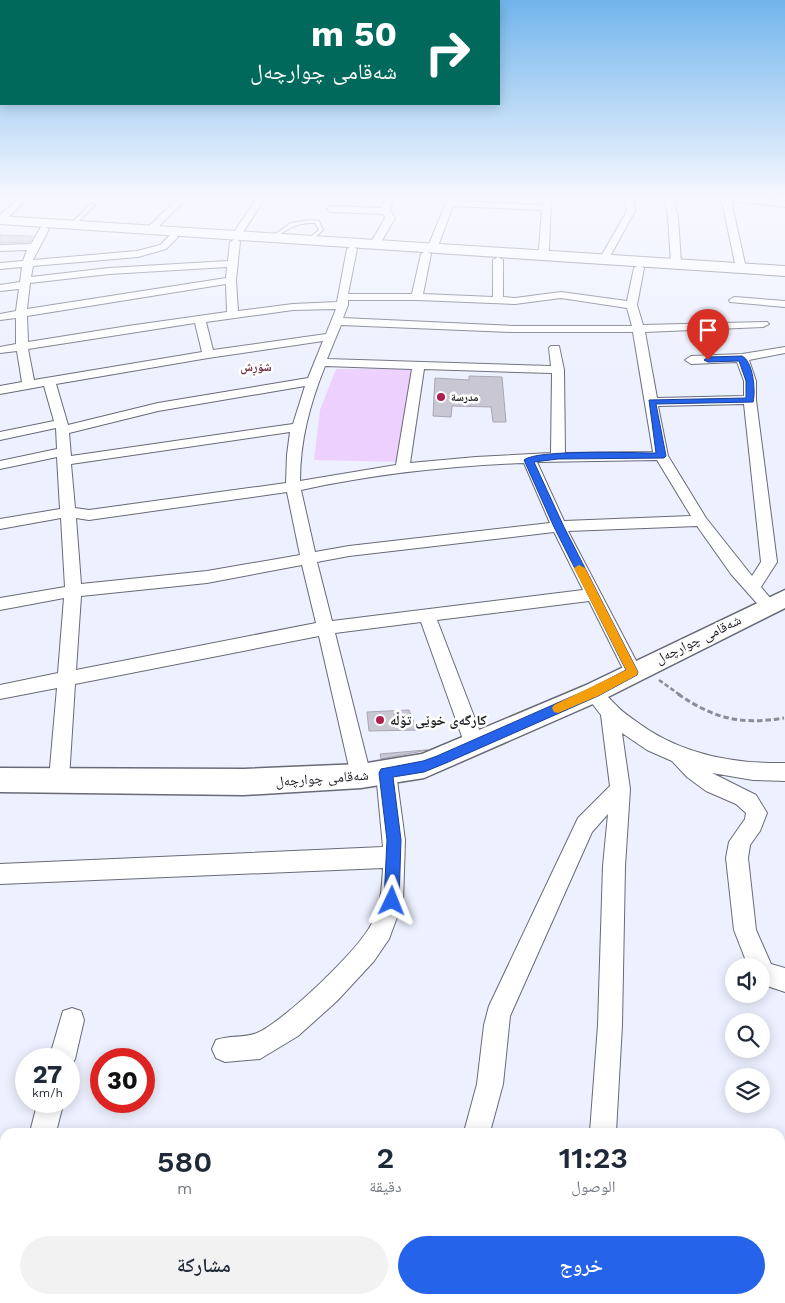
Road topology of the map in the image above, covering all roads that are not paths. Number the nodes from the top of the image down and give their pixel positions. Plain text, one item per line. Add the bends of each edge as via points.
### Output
1 (29, 259) edge
2 (85, 259) edge
3 (233, 259) edge
4 (350, 259) edge
5 (427, 259) edge
6 (488, 259) edge
7 (612, 259) edge
8 (683, 259) edge
9 (740, 259) edge
10 (498, 260) junction
11 (27, 264) junction
12 (232, 264) junction
13 (0, 266) edge
14 (685, 266) junction
15 (639, 268) junction
16 (742, 268) junction
17 (716, 269) junction
18 (785, 271) edge
19 (785, 276) edge
20 (231, 280) junction
21 (25, 283) junction
22 (0, 288) edge
23 (417, 297) junction
24 (498, 300) junction
25 (734, 300) dead end
26 (342, 301) junction
27 (785, 304) edge
28 (632, 305) junction
29 (21, 314) junction
30 (233, 315) junction
31 (0, 317) edge
32 (200, 321) junction
33 (337, 322) junction
34 (763, 324) dead end
35 (638, 329) junction
36 (330, 337) junction
37 (22, 346) junction
38 (555, 348) dead end
39 (0, 350) edge
40 (785, 350) edge
41 (208, 354) junction
42 (742, 358) junction
43 (691, 360) dead end
44 (319, 362) junction
45 (418, 366) junction
46 (558, 370) junction
47 (311, 381) junction
48 (49, 382) junction
49 (30, 385) junction
50 (0, 390) edge
51 (750, 400) junction
52 (652, 402) junction
53 (62, 427) junction
54 (297, 427) junction
55 (0, 436) edge
56 (558, 456) junction
57 (661, 456) junction
58 (64, 457) junction
59 (529, 460) junction
60 (0, 465) edge
61 (402, 469) junction
62 (293, 487) junction
63 (68, 512) junction
64 (701, 521) junction
65 (0, 524) edge
66 (559, 527) junction
67 (308, 559) junction
68 (72, 591) junction
69 (593, 596) junction
70 (769, 597) edge
71 (0, 604) edge
72 (427, 616) junction
73 (325, 628) junction
74 (637, 669) junction
75 (66, 680) junction
76 (0, 692) edge
77 (602, 703) junction
78 (475, 745) junction
79 (678, 754) junction
80 (785, 772) edge
81 (373, 774) junction
82 (58, 779) junction
83 (0, 780) edge
84 (620, 789) junction
85 (394, 857) junction
86 (0, 874) edge
87 (757, 958) edge
88 (770, 975) edge
89 (785, 980) edge
90 (72, 1020) dead end
91 (65, 1048) edge
92 (225, 1049) dead end
93 (48, 1113) edge
94 (44, 1128) edge
95 (479, 1128) edge
96 (603, 1128) edge

1 - 11 street
2 - 11 street
3 - 12 street
4 - 26 street
5 - 23 street
6 - 10 highway
7 - 14 highway
8 - 14 street
9 - 16 street
10 - 15 highway
10 - 24 street
11 - 13 street
11 - 21 street
12 - 20 street
12 - 21 street via 109,271
14 - 15 highway
14 - 17 highway
15 - 28 street
16 - 17 highway
16 - 18 highway
17 - 19 highway
20 - 29 street
20 - 30 street
21 - 22 street
21 - 29 street
23 - 24 street
23 - 26 street
24 - 28 street via 528,300 550,295
25 - 27 street
26 - 30 street
26 - 33 street
28 - 35 street
29 - 31 street
29 - 37 street
30 - 32 street
32 - 37 street
32 - 41 street
33 - 35 street via 513,329
33 - 36 street
34 - 35 street
35 - 52 street
36 - 41 street
36 - 44 street
37 - 39 street
37 - 49 street
38 - 46 street
40 - 42 street
41 - 48 street
42 - 43 street
42 - 51 street via 750,381
44 - 45 street
44 - 47 street
45 - 46 street
45 - 61 street
46 - 56 street
47 - 53 street
47 - 54 street
48 - 49 street
48 - 53 street
49 - 50 street
51 - 52 street
51 - 70 street via 769,562
52 - 57 street
53 - 55 street
53 - 58 street
54 - 58 street
54 - 62 street
56 - 57 street
56 - 59 street
57 - 64 street
58 - 60 street
58 - 63 street
59 - 61 street
59 - 66 street
61 - 62 street via 320,480
62 - 63 street via 89,515
62 - 67 street
63 - 65 street
63 - 68 street
64 - 66 street
64 - 70 street via 737,570
66 - 67 street via 349,551
66 - 69 street
67 - 68 street via 207,577
67 - 73 street
68 - 71 street
68 - 75 street
69 - 72 street
69 - 74 street
70 - 74 main road, شەقامی چوارچەل
72 - 73 street
72 - 78 street
73 - 75 street
73 - 81 street
74 - 77 main road, شەقامی چوارچەل
75 - 76 street
75 - 82 street
77 - 78 main road, شەقامی چوارچەل
77 - 79 street via 654,744
77 - 84 street
78 - 81 main road, شەقامی چوارچەل via 424,766
79 - 80 street via 747,771
79 - 87 street via 694,772 715,786 745,798 757,814 740,842 737,858 745,930
81 - 82 main road, شەقامی چوارچەل via 244,782
81 - 85 street via 394,840
82 - 83 main road, شەقامی چوارچەل
84 - 95 street via 585,825 498,1015 488,1095
84 - 96 street
85 - 86 street
85 - 92 street via 392,901 381,931 366,953 289,1027 260,1046
88 - 89 street
90 - 91 street
93 - 94 street

